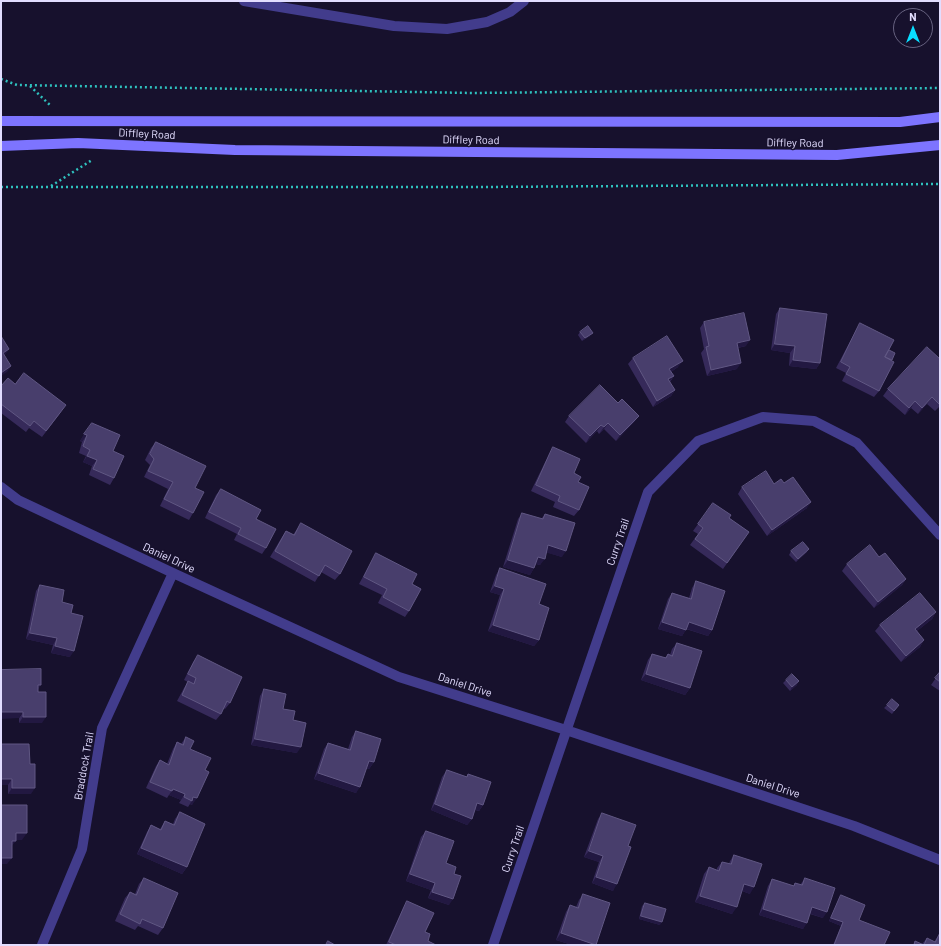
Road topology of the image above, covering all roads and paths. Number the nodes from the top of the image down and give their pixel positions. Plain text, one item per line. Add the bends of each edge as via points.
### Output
1 (244, 1) edge
2 (524, 1) edge
3 (1, 79) edge
4 (29, 85) junction
5 (940, 88) edge
6 (940, 117) edge
7 (1, 121) edge
8 (67, 121) junction
9 (116, 144) junction
10 (940, 145) edge
11 (1, 146) edge
12 (940, 184) edge
13 (1, 186) edge
14 (50, 186) junction
15 (1, 487) edge
16 (940, 535) edge
17 (173, 573) junction
18 (566, 730) junction
19 (940, 860) edge
20 (42, 945) edge
21 (493, 945) edge

1 - 2 street via 394,26 447,29 487,22 510,12
3 - 4 path via 17,85
4 - 5 path via 473,93
4 - 8 path
6 - 8 main road, Diffley Road via 900,122
7 - 8 main road, Diffley Road
9 - 10 main road, Diffley Road via 235,150 837,156
9 - 11 main road, Diffley Road
9 - 14 path
12 - 14 path
13 - 14 path
15 - 17 street, Daniel Drive via 18,500
16 - 18 street, Curry Trail via 857,443 814,421 763,417 698,441 648,492
17 - 18 street, Daniel Drive via 399,677
17 - 20 street, Braddock Trail via 102,728 82,849
18 - 19 street, Daniel Drive via 854,826
18 - 21 street, Curry Trail

